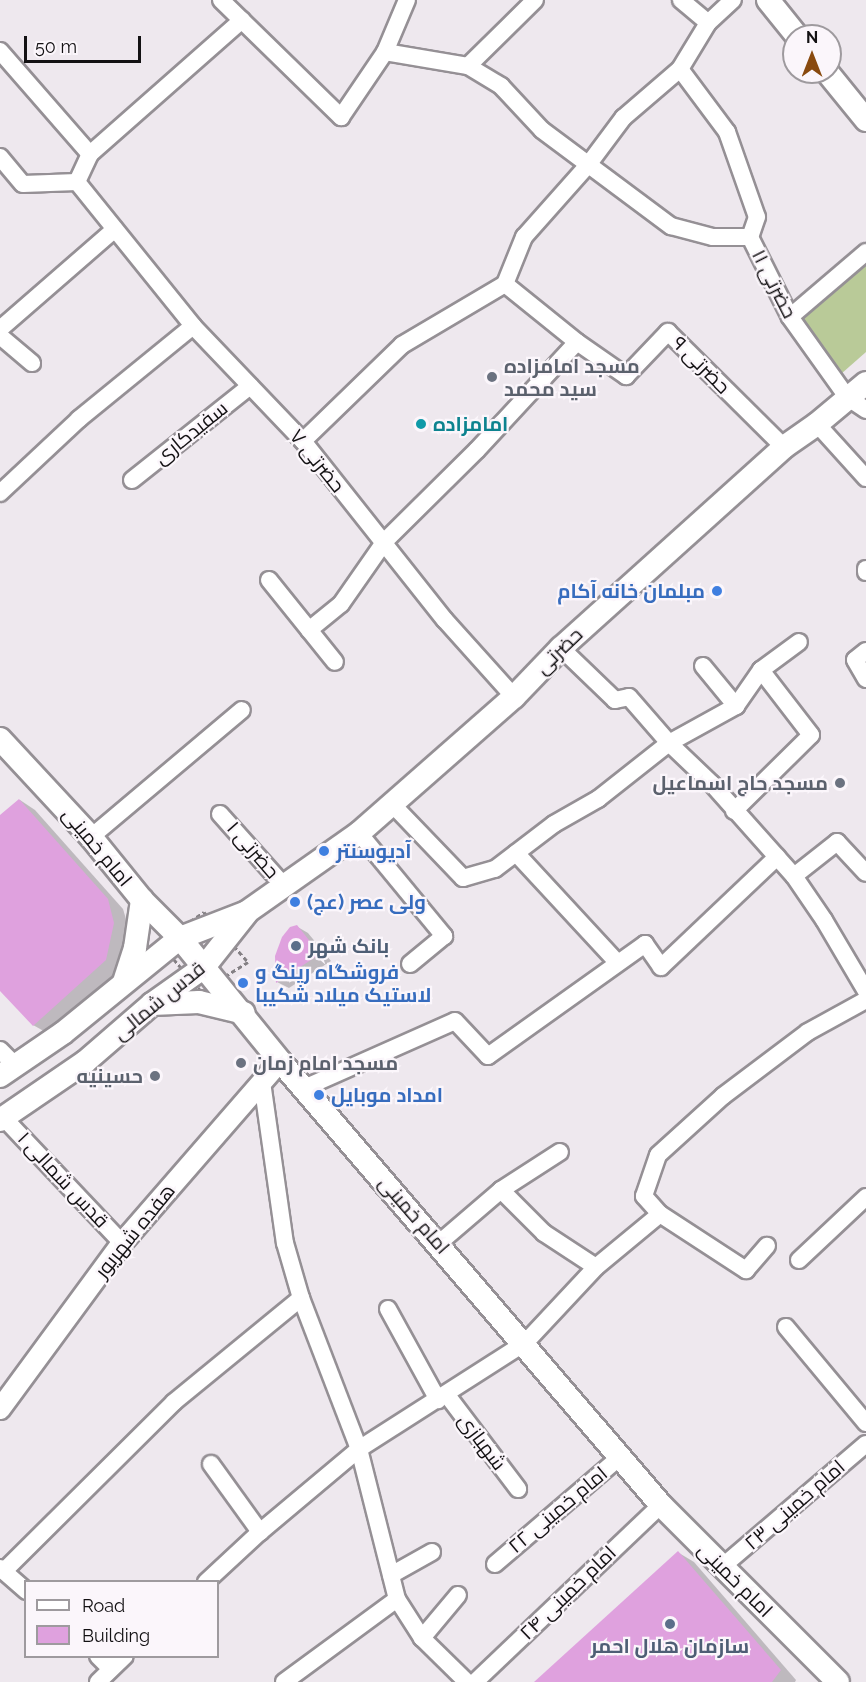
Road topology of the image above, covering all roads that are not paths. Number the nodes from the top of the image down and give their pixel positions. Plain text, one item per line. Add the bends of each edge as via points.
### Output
1 (221, 0) edge
2 (407, 0) edge
3 (535, 0) edge
4 (681, 0) edge
5 (733, 0) edge
6 (768, 0) edge
7 (242, 20) junction
8 (708, 23) junction
9 (787, 24) edge
10 (0, 51) edge
11 (385, 52) junction
12 (468, 66) junction
13 (680, 69) junction
14 (837, 84) edge
15 (866, 120) edge
16 (90, 154) junction
17 (0, 157) edge
18 (588, 165) junction
19 (77, 182) junction
20 (115, 229) junction
21 (750, 237) junction
22 (866, 252) edge
23 (505, 284) junction
24 (790, 317) junction
25 (193, 326) junction
26 (0, 329) edge
27 (0, 336) edge
28 (577, 342) junction
29 (32, 363) dead end
30 (866, 383) edge
31 (250, 386) junction
32 (847, 397) junction
33 (866, 410) edge
34 (817, 424) junction
35 (303, 441) junction
36 (784, 447) junction
37 (866, 478) edge
38 (132, 480) dead end
39 (0, 493) edge
40 (385, 542) junction
41 (269, 580) dead end
42 (309, 630) junction
43 (798, 642) dead end
44 (561, 648) junction
45 (866, 651) edge
46 (335, 663) dead end
47 (703, 666) dead end
48 (762, 670) junction
49 (866, 680) edge
50 (514, 697) junction
51 (736, 706) junction
52 (242, 710) dead end
53 (0, 739) edge
54 (669, 743) junction
55 (393, 805) junction
56 (734, 811) junction
57 (220, 814) dead end
58 (359, 833) junction
59 (91, 837) junction
60 (516, 854) junction
61 (777, 857) junction
62 (866, 873) edge
63 (794, 876) junction
64 (285, 887) junction
65 (142, 900) junction
66 (247, 912) junction
67 (180, 938) junction
68 (617, 962) junction
69 (410, 964) dead end
70 (204, 967) junction
71 (124, 982) junction
72 (866, 991) edge
73 (866, 1000) edge
74 (152, 1004) junction
75 (244, 1013) junction
76 (280, 1061) junction
77 (5, 1063) edge
78 (262, 1082) junction
79 (304, 1088) junction
80 (2, 1118) edge
81 (560, 1152) dead end
82 (501, 1190) junction
83 (866, 1197) edge
84 (660, 1214) junction
85 (122, 1243) junction
86 (438, 1244) junction
87 (767, 1246) dead end
88 (799, 1260) dead end
89 (596, 1267) junction
90 (301, 1298) junction
91 (388, 1309) dead end
92 (786, 1327) dead end
93 (525, 1343) junction
94 (442, 1397) junction
95 (3, 1399) edge
96 (866, 1423) edge
97 (866, 1444) edge
98 (359, 1449) junction
99 (621, 1456) junction
100 (211, 1464) dead end
101 (518, 1489) dead end
102 (661, 1505) junction
103 (260, 1532) junction
104 (432, 1552) dead end
105 (495, 1564) dead end
106 (723, 1566) junction
107 (2, 1569) edge
108 (391, 1575) junction
109 (207, 1580) edge
110 (24, 1589) edge
111 (458, 1595) dead end
112 (397, 1599) junction
113 (422, 1638) junction
114 (100, 1658) edge
115 (123, 1658) edge
116 (111, 1669) junction
117 (831, 1680) edge
118 (98, 1682) edge
119 (284, 1682) edge
120 (467, 1682) edge
121 (475, 1682) edge

1 - 7 street
2 - 11 street
3 - 12 street
4 - 8 street
5 - 8 street
6 - 9 main road
7 - 11 street via 341,117
7 - 16 street
8 - 13 street
10 - 16 street
11 - 12 street
12 - 18 street via 501,86 542,130
13 - 18 street via 622,118
13 - 21 street, حضرتی ۱۱ via 727,132 757,218
14 - 15 main road
16 - 19 street
17 - 19 street via 22,184
18 - 21 street via 671,226 713,237
18 - 23 street via 524,237
19 - 20 street, حضرتی ۷
20 - 25 street, حضرتی ۷
20 - 26 street
21 - 24 street, حضرتی ۱۱
22 - 24 street
23 - 28 street, حضرتی ۹
23 - 35 street via 402,345
24 - 32 street, حضرتی ۱۱
25 - 31 street, حضرتی ۷
25 - 39 street via 79,418
27 - 29 street
28 - 36 street, حضرتی ۹ via 626,376 668,332
28 - 40 street
30 - 32 main road, حضرتی
31 - 35 street, حضرتی ۷
31 - 38 street, سفیدکاری
32 - 33 street
32 - 34 main road, حضرتی
34 - 36 main road, حضرتی
34 - 37 street
35 - 40 street, حضرتی ۷
36 - 44 main road, حضرتی
40 - 42 street via 341,604
40 - 50 street, حضرتی ۷ via 445,620
41 - 42 street
42 - 46 street
43 - 48 street
44 - 50 main road, حضرتی
44 - 54 street via 615,700 629,697
45 - 49 street via 855,660
47 - 51 street
48 - 51 street
48 - 56 street via 811,735
50 - 55 main road, حضرتی
51 - 54 street
52 - 59 street
53 - 59 main road, امام خمینی
54 - 56 street
54 - 60 street via 598,799 554,824
55 - 58 main road, حضرتی
55 - 60 street via 463,878 495,868
56 - 61 street
57 - 64 street, حضرتی ۱
58 - 64 main road, حضرتی
58 - 69 street via 444,936
59 - 65 main road, امام خمینی
60 - 68 street
61 - 63 street
61 - 68 street via 661,967 645,944
62 - 63 street via 837,842
63 - 72 street
64 - 66 main road, حضرتی
65 - 67 main road, امام خمینی
65 - 71 main road via 135,948
66 - 67 main road
66 - 70 main road, قدس شمالی
67 - 70 main road, امام خمینی
67 - 71 main road
68 - 79 street via 488,1056 454,1021
70 - 74 main road, قدس شمالی
70 - 75 main road, امام خمینی
71 - 77 main road via 63,1033
73 - 84 street via 808,1032 657,1155 644,1196
74 - 75 main road via 199,1002
74 - 80 main road, قدس شمالی via 85,1062
75 - 76 main road, امام خمینی
76 - 78 street, هفده شهریور
76 - 79 main road, امام خمینی
78 - 85 street, هفده شهریور
78 - 90 street via 285,1243
79 - 86 main road, امام خمینی
80 - 85 street, قدس شمالی ۱
81 - 82 street
82 - 86 street
82 - 89 street via 544,1233
83 - 88 street
84 - 87 street via 746,1270
84 - 89 street
85 - 95 street, هفده شهریور
86 - 93 main road, امام خمینی
89 - 93 street
90 - 98 street
90 - 107 street via 174,1402
91 - 94 street, شهبازی
92 - 96 street
93 - 94 street
93 - 99 main road, امام خمینی
94 - 98 street
94 - 101 street, شهبازی
97 - 106 street, امام خمینی ۲۳
98 - 103 street
98 - 108 street
99 - 102 main road, امام خمینی
99 - 105 street, امام خمینی ۲۲
100 - 103 street
102 - 106 main road, امام خمینی
102 - 121 street, امام خمینی ۲۴
103 - 109 street
104 - 108 street
106 - 117 main road, امام خمینی
107 - 110 street
108 - 112 street
111 - 113 street
112 - 113 street
112 - 119 street
113 - 120 street
114 - 116 street
115 - 116 street
116 - 118 street

